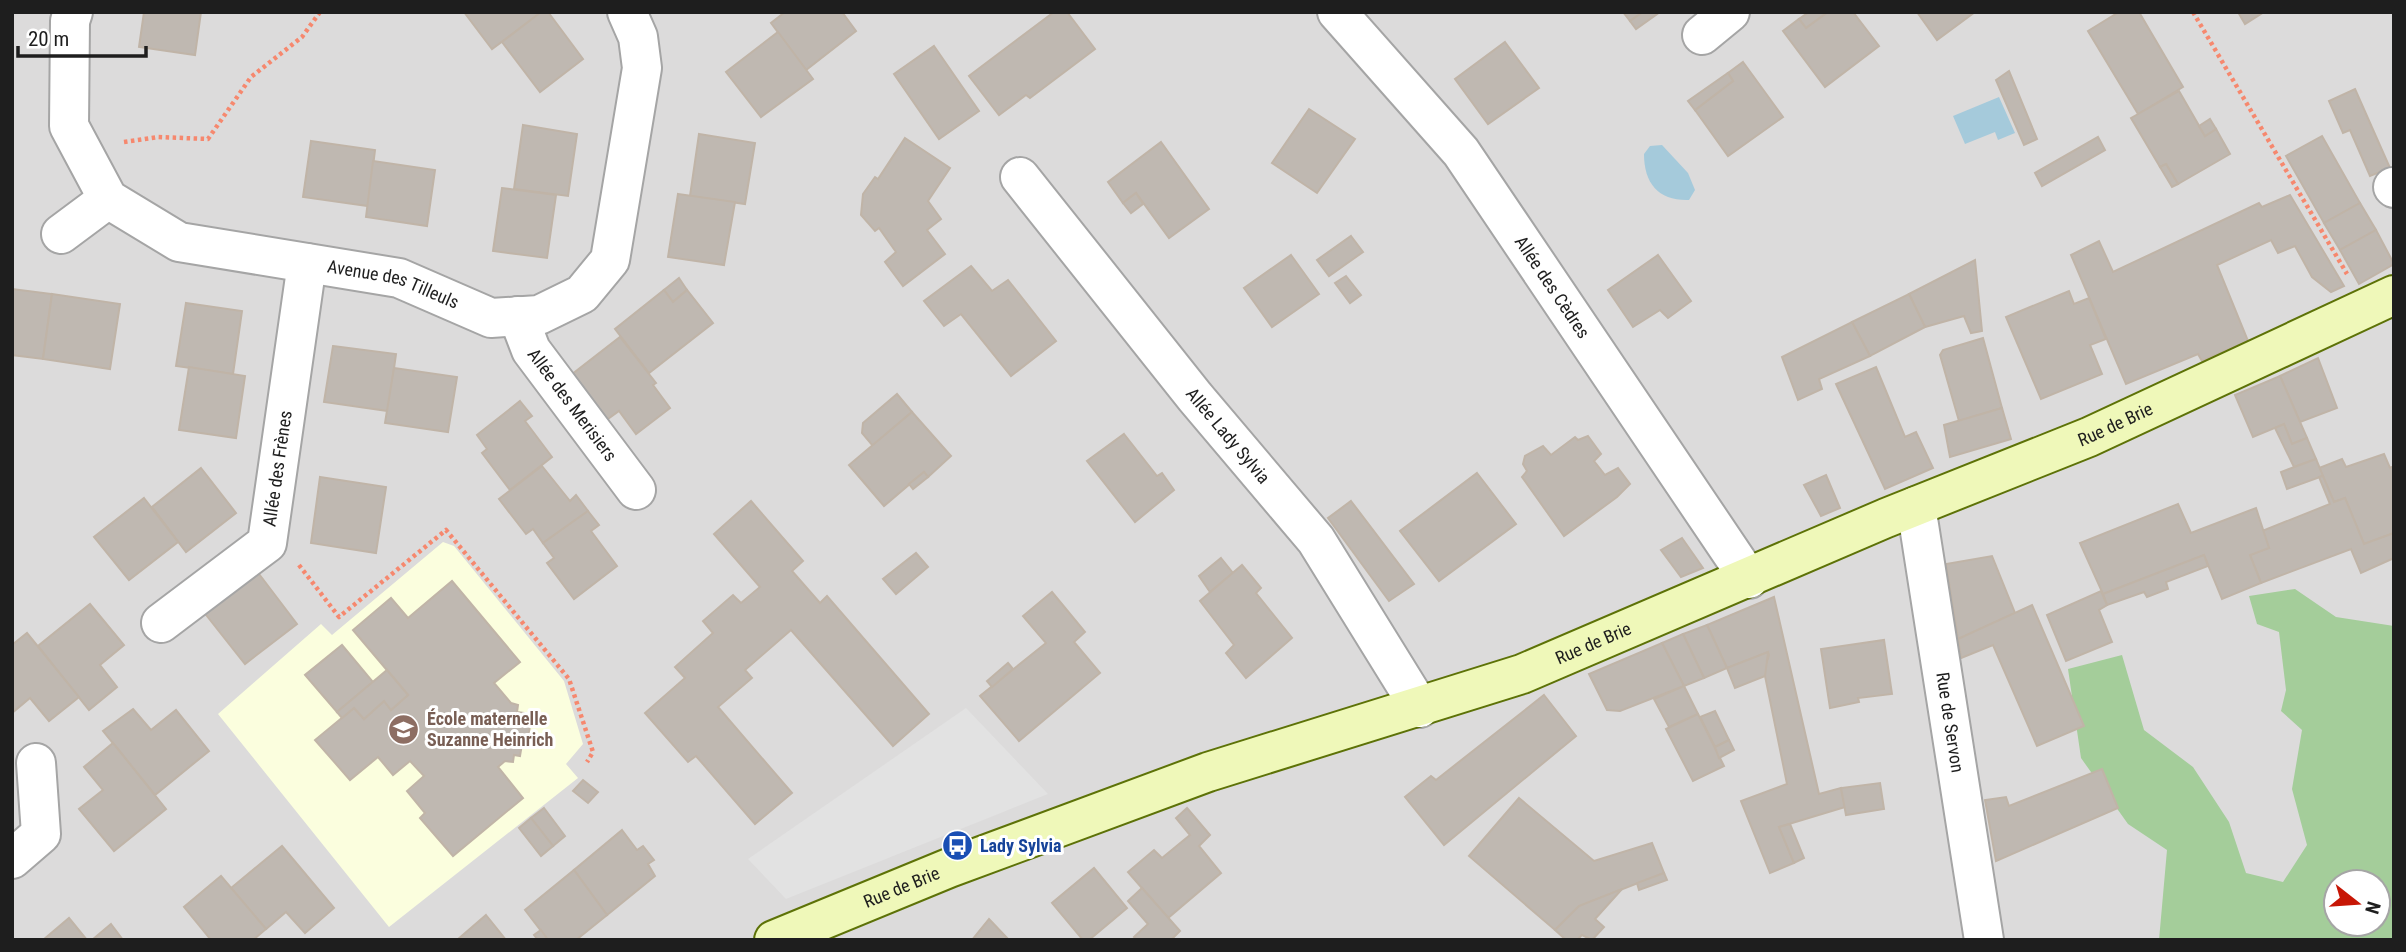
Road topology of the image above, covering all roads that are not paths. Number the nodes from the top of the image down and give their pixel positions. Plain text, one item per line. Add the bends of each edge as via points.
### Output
1 (73, 12) edge
2 (627, 12) edge
3 (1337, 12) edge
4 (1020, 177) dead end
5 (108, 199) junction
6 (61, 234) dead end
7 (307, 263) junction
8 (2380, 302) edge
9 (518, 316) junction
10 (636, 490) dead end
11 (1916, 506) junction
12 (1749, 579) junction
13 (161, 623) dead end
14 (1420, 708) junction
15 (36, 763) dead end
16 (12, 859) edge
17 (774, 940) edge
18 (1984, 940) edge

1 - 5 street via 69,126
2 - 9 street, Avenue des Tilleuls via 638,37 642,68 610,260 582,294 539,315
3 - 12 street, Allée des Cèdres via 1461,152
4 - 14 street, Allée Lady Sylvia via 1316,540
5 - 6 street
5 - 7 street, Avenue des Tilleuls via 179,242
7 - 9 street, Avenue des Tilleuls via 399,278 491,318
7 - 13 street, Allée des Frènes via 267,543
8 - 11 street, Rue de Brie via 2089,438
9 - 10 street, Allée des Merisiers via 531,350
11 - 12 street, Rue de Brie
11 - 18 street, Rue de Servon
12 - 14 street, Rue de Brie via 1522,674
14 - 17 street, Rue de Brie via 1208,772 949,868
15 - 16 street via 41,834

